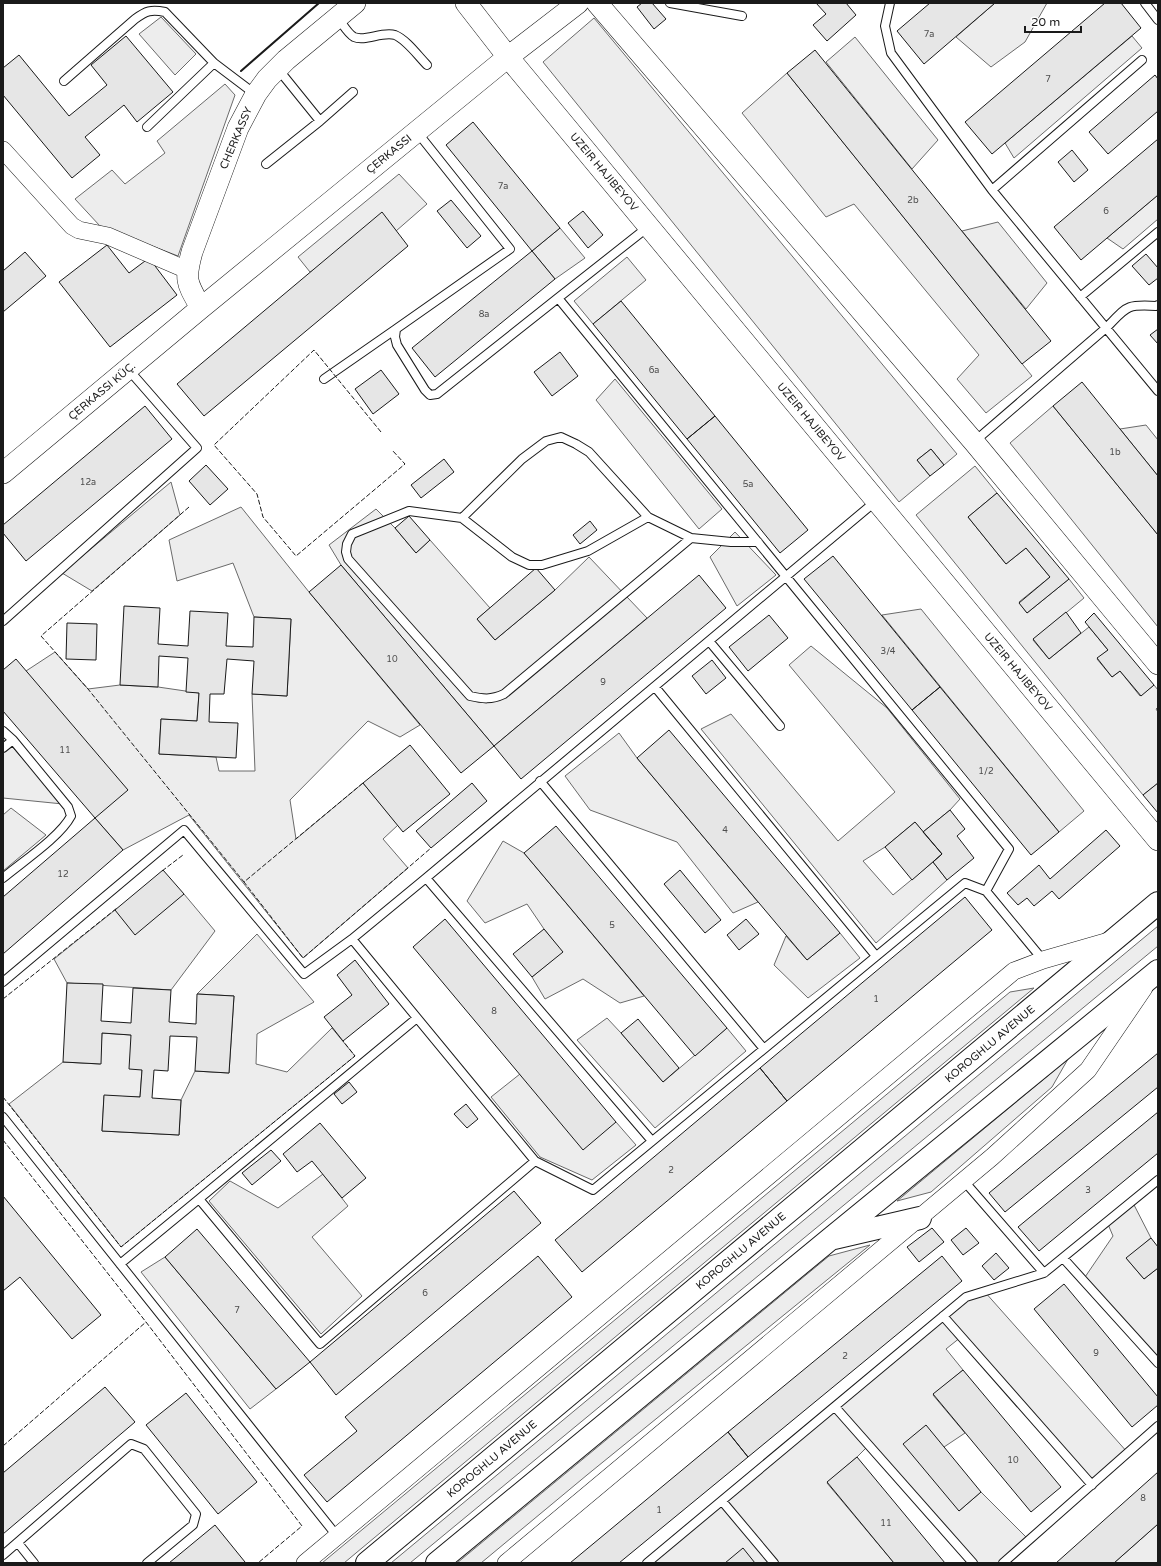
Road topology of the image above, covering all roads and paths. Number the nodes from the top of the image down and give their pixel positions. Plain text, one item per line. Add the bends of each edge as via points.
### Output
1 (354, 3) edge
2 (466, 3) edge
3 (578, 3) edge
4 (597, 3) edge
5 (670, 3) edge
6 (890, 3) edge
7 (1145, 3) edge
8 (742, 16) dead end
9 (337, 17) junction
10 (1158, 20) edge
11 (508, 57) junction
12 (1142, 60) dead end
13 (214, 62) junction
14 (427, 65) dead end
15 (278, 68) junction
16 (64, 82) dead end
17 (354, 92) dead end
18 (256, 94) junction
19 (320, 121) junction
20 (147, 128) dead end
21 (417, 131) junction
22 (3, 150) edge
23 (266, 164) dead end
24 (992, 190) junction
25 (649, 226) junction
26 (1158, 232) edge
27 (187, 270) junction
28 (1080, 296) junction
29 (558, 298) junction
30 (1158, 305) edge
31 (201, 308) junction
32 (1106, 328) junction
33 (396, 329) junction
34 (128, 369) junction
35 (324, 379) dead end
36 (1158, 391) edge
37 (974, 442) junction
38 (3, 473) edge
39 (876, 501) junction
40 (648, 517) junction
41 (462, 518) junction
42 (692, 538) junction
43 (758, 542) junction
44 (786, 575) junction
45 (3, 621) edge
46 (710, 641) junction
47 (1158, 664) edge
48 (655, 687) junction
49 (780, 726) dead end
50 (3, 731) edge
51 (13, 740) junction
52 (3, 748) edge
53 (540, 781) junction
54 (1158, 840) edge
55 (3, 878) edge
56 (426, 878) junction
57 (986, 891) junction
58 (1158, 903) edge
59 (352, 939) junction
60 (1115, 939) junction
61 (876, 956) junction
62 (1043, 960) junction
63 (1155, 973) edge
64 (3, 982) edge
65 (417, 1018) junction
66 (764, 1049) junction
67 (3, 1117) edge
68 (652, 1141) junction
69 (535, 1161) junction
70 (1158, 1180) edge
71 (964, 1181) junction
72 (199, 1199) junction
73 (920, 1218) junction
74 (829, 1240) junction
75 (1063, 1258) junction
76 (120, 1264) junction
77 (1044, 1273) junction
78 (943, 1316) junction
79 (1158, 1362) edge
80 (835, 1406) junction
81 (1158, 1426) edge
82 (1092, 1485) junction
83 (722, 1501) junction
84 (337, 1536) junction
85 (18, 1543) junction
86 (3, 1555) edge
87 (34, 1563) edge
88 (146, 1563) edge
89 (305, 1563) edge
90 (367, 1563) edge
91 (438, 1563) edge
92 (506, 1563) edge
93 (647, 1563) edge
94 (774, 1563) edge
95 (973, 1563) edge
96 (1003, 1563) edge

1 - 9 street, CHERKASSY
2 - 11 street, UZEIR HAJIBEYOV
3 - 11 street
4 - 37 street
5 - 8 lane
6 - 24 lane via 885,26 891,53
7 - 10 lane
9 - 14 lane via 354,37 395,35
9 - 15 street, CHERKASSY
11 - 21 street
11 - 25 street, UZEIR HAJIBEYOV
12 - 24 lane
13 - 16 lane via 165,12 157,10 145,12
13 - 18 lane
13 - 20 lane
15 - 18 street, CHERKASSY
15 - 19 lane
17 - 19 lane
18 - 27 street, CHERKASSY via 238,128
19 - 23 lane
21 - 31 street
21 - 33 lane via 510,249
22 - 27 street via 72,226 108,236
24 - 28 lane
25 - 29 lane
25 - 39 street, UZEIR HAJIBEYOV
26 - 28 lane
27 - 31 street, CHERKASSY via 188,285
28 - 32 lane
29 - 33 lane via 437,394 430,394 424,390 397,345
29 - 43 lane
30 - 32 lane via 1126,308
31 - 34 street
32 - 36 lane
32 - 37 lane
33 - 35 lane
34 - 38 street
34 - 45 lane via 197,448
37 - 47 street
39 - 44 lane
39 - 54 street, UZEIR HAJIBEYOV
40 - 41 lane via 588,551 542,565 529,565 512,557
40 - 41 lane via 589,452 561,437 546,441 522,459
40 - 42 lane
41 - 42 lane via 409,511 352,534 346,552 348,559 470,696 481,699 492,699 504,694
42 - 43 lane
43 - 44 lane
44 - 46 lane
44 - 57 lane via 1009,848
46 - 48 lane
46 - 49 lane
48 - 53 lane
48 - 61 lane
50 - 51 lane
51 - 52 lane
51 - 55 lane via 68,807 71,816 58,833
53 - 56 lane
53 - 66 lane
56 - 59 lane
56 - 68 lane
57 - 61 lane via 965,883
57 - 62 lane
58 - 60 main road, KOROGHLU AVENUE
59 - 64 lane via 304,974 184,830
59 - 65 lane
60 - 62 street
60 - 90 main road, KOROGHLU AVENUE
61 - 66 lane
62 - 84 street via 1014,971
63 - 71 street via 1088,1070
63 - 74 main road
65 - 69 lane
65 - 72 lane
66 - 68 lane
67 - 76 lane
68 - 69 lane via 593,1190
69 - 72 lane via 320,1344
70 - 75 lane
71 - 73 street
71 - 77 lane
72 - 76 lane
73 - 74 main road
73 - 92 street
74 - 91 main road
75 - 77 lane
75 - 79 lane
76 - 84 lane
77 - 78 lane via 966,1297
78 - 80 lane
78 - 82 lane
80 - 83 lane
80 - 95 lane
81 - 82 lane
82 - 96 lane
83 - 93 lane
83 - 94 lane
84 - 89 street
85 - 86 lane
85 - 87 lane
85 - 88 lane via 131,1444 144,1450 196,1514 192,1525

